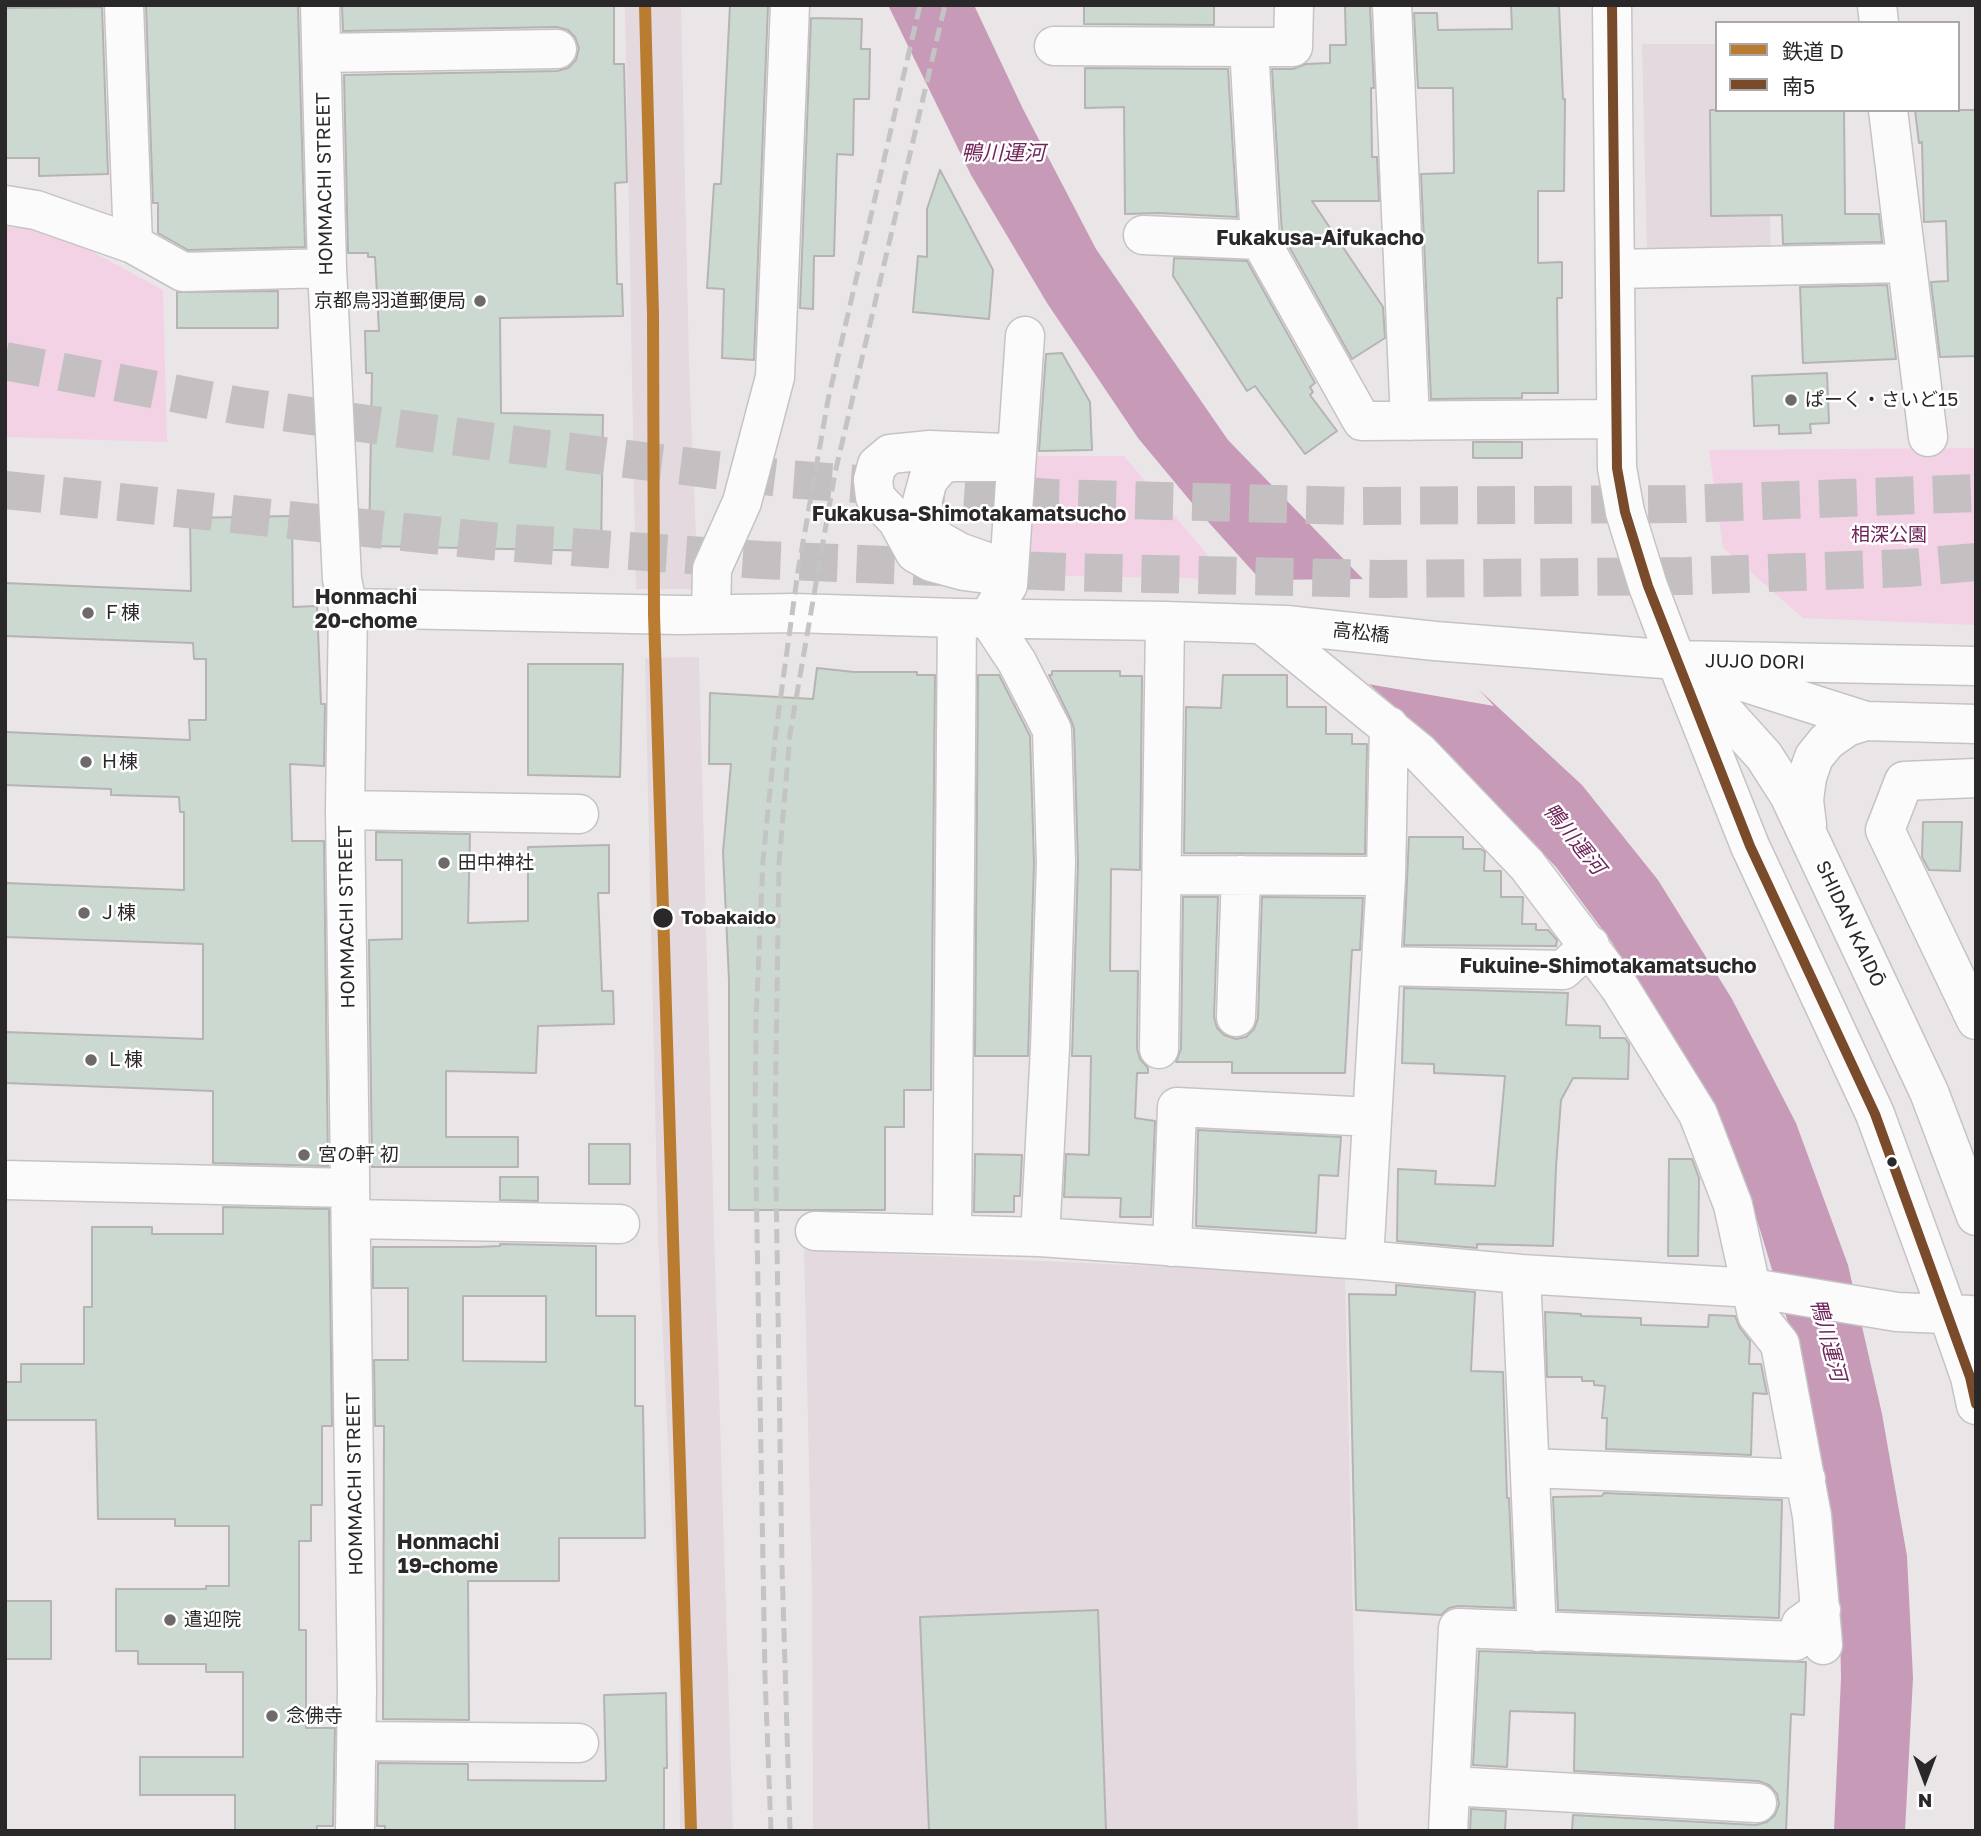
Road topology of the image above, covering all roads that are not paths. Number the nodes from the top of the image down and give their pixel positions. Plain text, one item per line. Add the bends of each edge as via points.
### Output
1 (124, 5) edge
2 (320, 5) edge
3 (790, 5) edge
4 (1294, 5) edge
5 (1392, 5) edge
6 (1612, 5) edge
7 (1054, 46) dead end
8 (1249, 47) junction
9 (557, 49) dead end
10 (322, 53) junction
11 (1888, 112) edge
12 (5, 205) edge
13 (1143, 235) dead end
14 (1260, 240) junction
15 (134, 244) junction
16 (1905, 263) junction
17 (327, 268) junction
18 (1615, 269) junction
19 (1025, 336) dead end
20 (1616, 419) junction
21 (1410, 421) junction
22 (1928, 437) dead end
23 (1014, 488) junction
24 (997, 569) junction
25 (348, 608) junction
26 (711, 614) junction
27 (972, 618) junction
28 (1165, 621) junction
29 (1275, 625) junction
30 (1676, 660) junction
31 (1976, 666) edge
32 (1866, 721) junction
33 (1976, 724) edge
34 (1389, 726) junction
35 (1976, 778) edge
36 (345, 810) junction
37 (579, 814) dead end
38 (1815, 850) junction
39 (1162, 875) junction
40 (1241, 875) junction
41 (1386, 876) junction
42 (1590, 945) junction
43 (1381, 966) junction
44 (1975, 1016) edge
45 (1236, 1017) dead end
46 (1159, 1049) dead end
47 (1372, 1117) junction
48 (5, 1180) edge
49 (351, 1204) junction
50 (1976, 1216) edge
51 (620, 1224) dead end
52 (815, 1231) dead end
53 (952, 1233) junction
54 (1040, 1237) junction
55 (1172, 1247) junction
56 (1364, 1260) junction
57 (1521, 1274) junction
58 (1759, 1289) junction
59 (1962, 1315) edge
60 (1976, 1405) edge
61 (1530, 1468) junction
62 (1806, 1479) junction
63 (1537, 1632) junction
64 (357, 1741) junction
65 (579, 1744) dead end
66 (1450, 1786) junction
67 (1757, 1803) dead end
68 (355, 1831) edge
69 (1448, 1831) edge

1 - 15 street
2 - 10 street, HOMMACHI STREET
3 - 26 street via 775,377 742,502 712,569
4 - 8 street via 1293,47
5 - 21 street
6 - 18 street, SHIDAN KAIDŌ
7 - 8 street
8 - 14 street
9 - 10 street
10 - 17 street, HOMMACHI STREET
11 - 16 street
12 - 15 street via 36,210
13 - 14 street
14 - 21 street via 1362,421
15 - 17 street via 183,272
16 - 18 street
16 - 22 street
17 - 25 street, HOMMACHI STREET via 342,579
18 - 20 street, SHIDAN KAIDŌ
19 - 23 street
20 - 21 street
20 - 30 street, SHIDAN KAIDŌ via 1617,468 1625,512
23 - 24 street
23 - 24 street via 996,474 968,471 942,482 937,492 939,514 946,523
24 - 24 street via 938,541 927,527 922,502 928,480 941,466 1004,462 1004,453 930,450 890,454 877,465 875,497 897,520 915,553 964,571
24 - 27 street via 1008,585
25 - 26 street, 高松橋
25 - 36 street, HOMMACHI STREET
26 - 27 street, 高松橋
27 - 28 street, 高松橋
27 - 53 street
27 - 54 street via 1017,662 1052,730 1056,862
28 - 29 street, 高松橋
28 - 39 street
29 - 30 street, 高松橋
29 - 34 street
30 - 31 street, JUJO DORI
30 - 32 street, JUJO DORI
30 - 38 street, SHIDAN KAIDŌ via 1764,757 1789,795
30 - 59 street, SHIDAN KAIDŌ via 1764,878 1875,1114
32 - 33 street, JUJO DORI
32 - 38 street via 1847,727 1814,757 1804,800
34 - 41 street
34 - 42 street via 1527,865
35 - 44 street via 1904,782 1885,830
36 - 37 street
36 - 49 street, HOMMACHI STREET
38 - 50 street, SHIDAN KAIDŌ via 1928,1092
39 - 40 street
39 - 46 street
40 - 41 street
40 - 45 street
41 - 43 street
42 - 43 street via 1563,970
42 - 58 street via 1698,1114
43 - 47 street
47 - 55 street via 1177,1107
47 - 56 street
48 - 49 street
49 - 51 street
49 - 64 street, HOMMACHI STREET
52 - 53 street
53 - 54 street
54 - 55 street
55 - 56 street
56 - 57 street
57 - 58 street
57 - 61 street
58 - 59 street via 1873,1308
58 - 62 street via 1757,1315 1780,1344
59 - 60 street, SHIDAN KAIDŌ
61 - 62 street
61 - 63 street
62 - 63 street via 1813,1632
63 - 66 street via 1458,1628
64 - 65 street
64 - 68 street, HOMMACHI STREET
66 - 67 street
66 - 69 street

